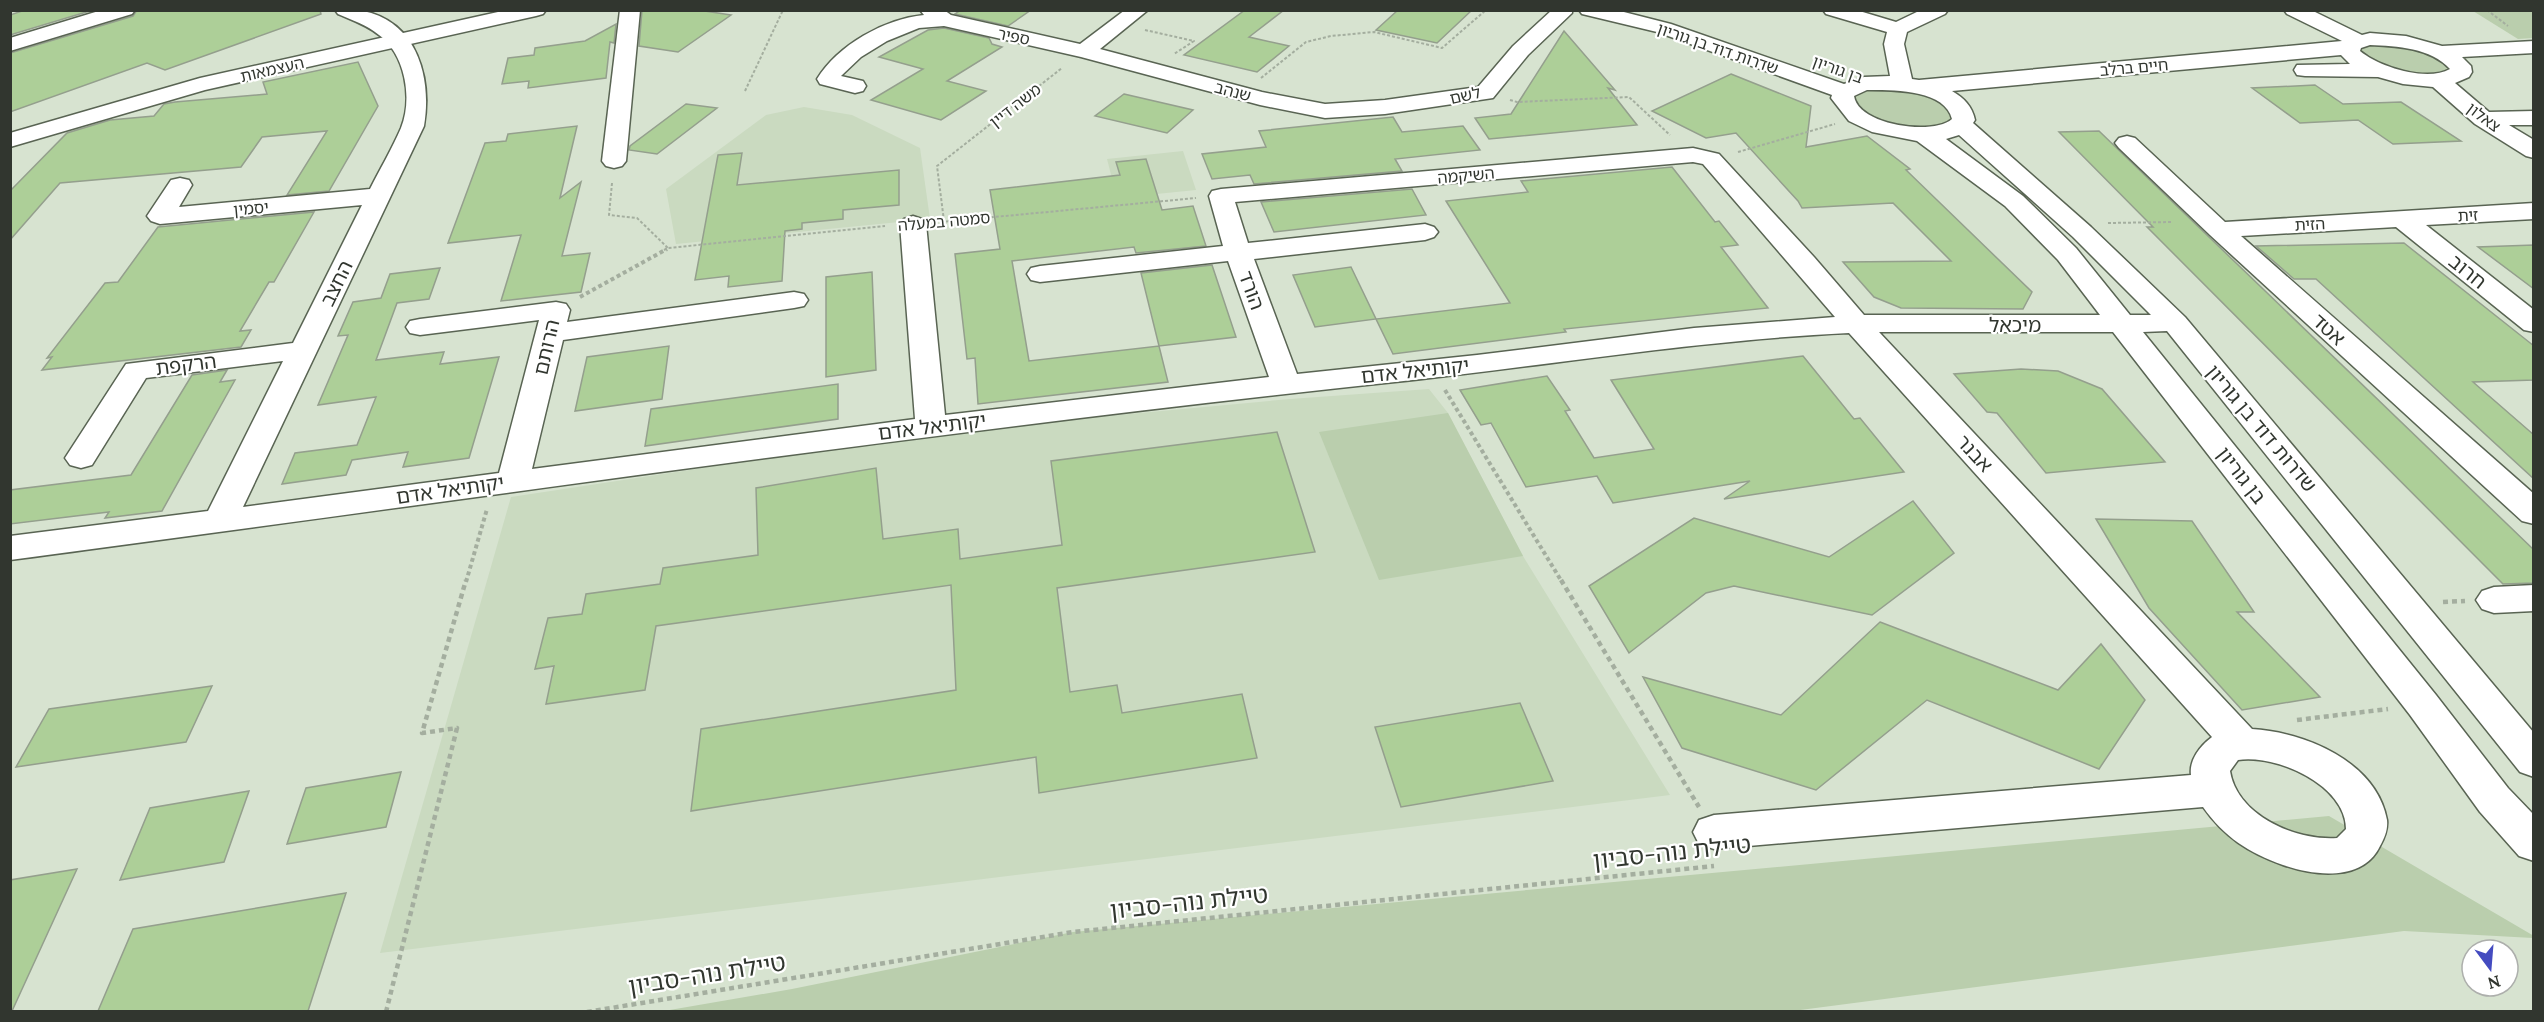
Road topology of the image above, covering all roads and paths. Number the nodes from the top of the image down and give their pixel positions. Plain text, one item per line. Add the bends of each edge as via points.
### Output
1 (125, 10) edge
2 (345, 10) edge
3 (498, 10) edge
4 (536, 10) edge
5 (630, 10) edge
6 (783, 10) edge
7 (1138, 10) edge
8 (1486, 10) edge
9 (1662, 10) edge
10 (1833, 10) edge
11 (1938, 10) edge
12 (2294, 10) edge
13 (1599, 13) edge
14 (937, 15) edge
15 (1556, 16) edge
16 (1119, 24) junction
17 (395, 37) junction
18 (1896, 37) junction
19 (2353, 44) junction
20 (10, 45) edge
21 (2534, 47) edge
22 (1084, 51) junction
23 (2440, 52) junction
24 (1151, 69) junction
25 (2380, 71) junction
26 (2438, 80) junction
27 (1877, 83) junction
28 (1911, 85) junction
29 (855, 86) dead end
30 (745, 91) dead end
31 (1844, 92) junction
32 (1241, 93) junction
33 (1485, 93) junction
34 (1385, 107) joint
35 (1959, 114) junction
36 (1858, 117) junction
37 (2534, 118) edge
38 (2483, 119) junction
39 (10, 126) edge
40 (1922, 134) junction
41 (10, 140) edge
42 (2127, 143) dead end
43 (2534, 151) edge
44 (1702, 157) junction
45 (614, 161) joint
46 (180, 185) dead end
47 (380, 196) junction
48 (1221, 196) junction
49 (2534, 212) edge
50 (2402, 219) junction
51 (944, 221) junction
52 (913, 224) junction
53 (2073, 224) junction
54 (2214, 225) junction
55 (1425, 232) dead end
56 (668, 248) junction
57 (1238, 252) junction
58 (1040, 274) dead end
59 (794, 300) dead end
60 (554, 321) junction
61 (2175, 323) junction
62 (1856, 324) junction
63 (2122, 324) junction
64 (2534, 324) edge
65 (420, 327) dead end
66 (303, 351) junction
67 (1432, 369) junction
68 (1286, 384) junction
69 (931, 426) junction
70 (81, 458) dead end
71 (503, 481) junction
72 (2534, 513) edge
73 (219, 522) junction
74 (10, 548) edge
75 (2534, 598) edge
76 (2494, 600) joint
77 (2406, 603) junction
78 (2423, 705) junction
79 (2285, 722) dead end
80 (2242, 744) junction
81 (2534, 761) edge
82 (2214, 790) junction
83 (2534, 844) edge
84 (1721, 848) junction
85 (386, 1011) edge
86 (587, 1011) edge

1 - 20 street
2 - 17 street
3 - 17 street, העצמאות
4 - 17 street, העצמאות
5 - 45 street
6 - 30 path
7 - 16 street
8 - 32 path via 1442,48 1374,32 1306,42
9 - 27 street, בן גוריון
10 - 18 street
11 - 18 street
12 - 19 street
13 - 15 street, לשם
13 - 31 street, שדרות דוד בן גוריון via 1664,28
14 - 22 street, ספיר
14 - 29 street, ספיר via 890,31 853,53 828,79
15 - 33 street, לשם
16 - 22 street
16 - 24 path via 1194,41
17 - 39 street, העצמאות via 189,78
17 - 41 street, העצמאות via 200,86
17 - 47 street, החצב via 414,71 417,108 404,148
18 - 28 street
19 - 23 street, חיים ברלב via 2370,39 2396,40
19 - 25 street via 2353,57
19 - 28 street, חיים ברלב
21 - 23 street
22 - 24 street, שנהב
22 - 51 path, משה דיין via 937,165
23 - 26 street via 2471,72
24 - 32 street, שנהב
25 - 26 street
25 - 35 street, חיים ברלב via 2299,70
26 - 38 street, צאלון
27 - 28 street
27 - 31 street
28 - 35 street, שדרות דוד בן גוריון via 1939,94
31 - 36 street via 1842,98
32 - 34 street, שנהב via 1325,111
33 - 34 street, לשם
33 - 44 path via 1517,102 1629,97
35 - 40 street, חיים ברלב via 1950,131
35 - 53 street, שדרות דוד בן גוריון
36 - 40 street via 1885,129
36 - 44 path
37 - 38 street
38 - 43 street, צאלון
40 - 63 street, בן גוריון via 2014,201 2067,254
42 - 54 street, אטד
44 - 48 street, השיקמה
44 - 62 street, אבנר via 1805,263
45 - 56 path via 609,215 637,218
46 - 47 street, יסמין via 160,216
47 - 66 street, החצב
48 - 51 path, סמטה במעלה
48 - 57 street, הורד
49 - 50 street, זית
50 - 54 street, הזית
50 - 64 street, חרוב
51 - 52 path, סמטה במעלה
52 - 56 path, סמטה במעלה
52 - 69 street
53 - 54 path
53 - 61 street, שדרות דוד בן גוריון
54 - 72 street, אטד
55 - 57 street
56 - 60 path, סמטה במעלה
57 - 58 street
57 - 68 street, הורד
59 - 60 street
60 - 65 street, הרותם
60 - 71 street, הרותם
61 - 63 street, מיכאל
61 - 77 street, שדרות דוד בן גוריון
62 - 63 street, מיכאל
62 - 67 street, יקותיאל אדם via 1683,337
62 - 80 street, אבנר
63 - 78 street, בן גוריון
66 - 70 street, הרקפת via 136,370
66 - 73 street, החצב
67 - 68 street, יקותיאל אדם
67 - 84 path
68 - 69 street, יקותיאל אדם
69 - 71 street, יקותיאל אדם
71 - 73 street, יקותיאל אדם
71 - 85 path via 422,733 457,728
73 - 74 street, יקותיאל אדם
75 - 76 street
76 - 77 path
77 - 81 street, שדרות דוד בן גוריון
78 - 79 path
78 - 83 street, בן גוריון via 2494,800
80 - 82 street via 2225,749 2214,759 2210,773
80 - 82 street via 2287,749 2334,774 2352,791 2363,809 2368,826 2364,841 2351,852 2332,857 2283,848 2236,819
82 - 84 street
84 - 86 path, טיילת נוה-סביון via 1073,933

